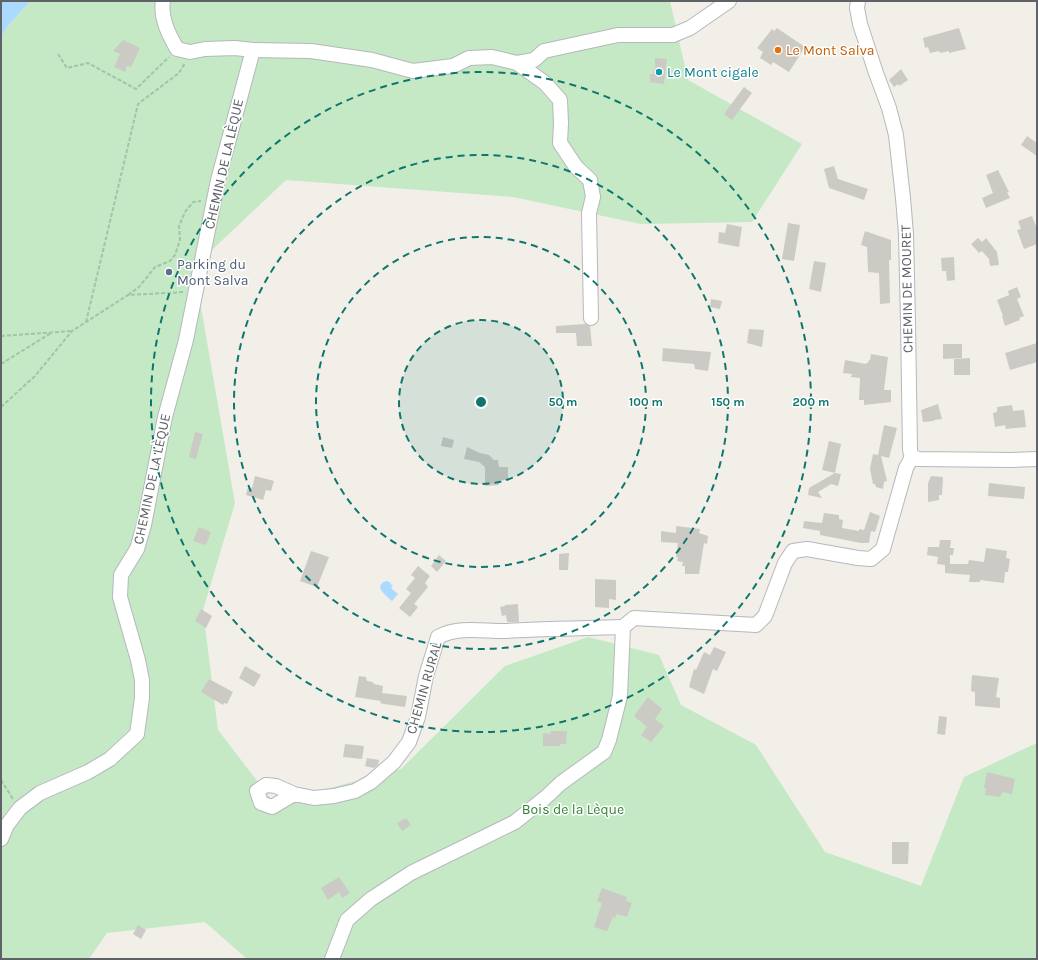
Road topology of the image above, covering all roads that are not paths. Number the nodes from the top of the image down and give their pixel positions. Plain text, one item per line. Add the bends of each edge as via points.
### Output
1 (163, 1) edge
2 (729, 1) edge
3 (858, 1) edge
4 (253, 50) junction
5 (517, 63) junction
6 (591, 318) dead end
7 (912, 457) junction
8 (1037, 459) edge
9 (623, 627) junction
10 (294, 794) dead end
11 (1, 839) edge
12 (332, 959) edge

1 - 4 street via 167,32 184,51 236,48
2 - 5 street via 690,28 673,35 618,35 544,51 534,60
3 - 7 street, CHEMIN DE MOURET via 860,24 896,135 906,234
4 - 5 street via 311,52 372,60 413,71 453,66 469,58 492,57
4 - 11 street, CHEMIN DE LA LÈQUE via 220,172 186,340 165,417 144,525 137,549 121,575 120,597 142,680 137,734 110,759 88,772 40,793 20,808 7,825
5 - 6 street via 545,83 560,100 560,143 576,167 590,180 593,197 589,213
7 - 8 street
7 - 9 street via 906,468 883,548 871,559 807,549 793,551 785,563 765,616 756,625 634,618
9 - 10 street, CHEMIN RURAL via 463,630 448,632 438,637 426,676 418,717 409,742 394,762 371,782 355,791 314,798
9 - 12 street via 620,696 604,752 514,822 411,873 371,899 347,920

